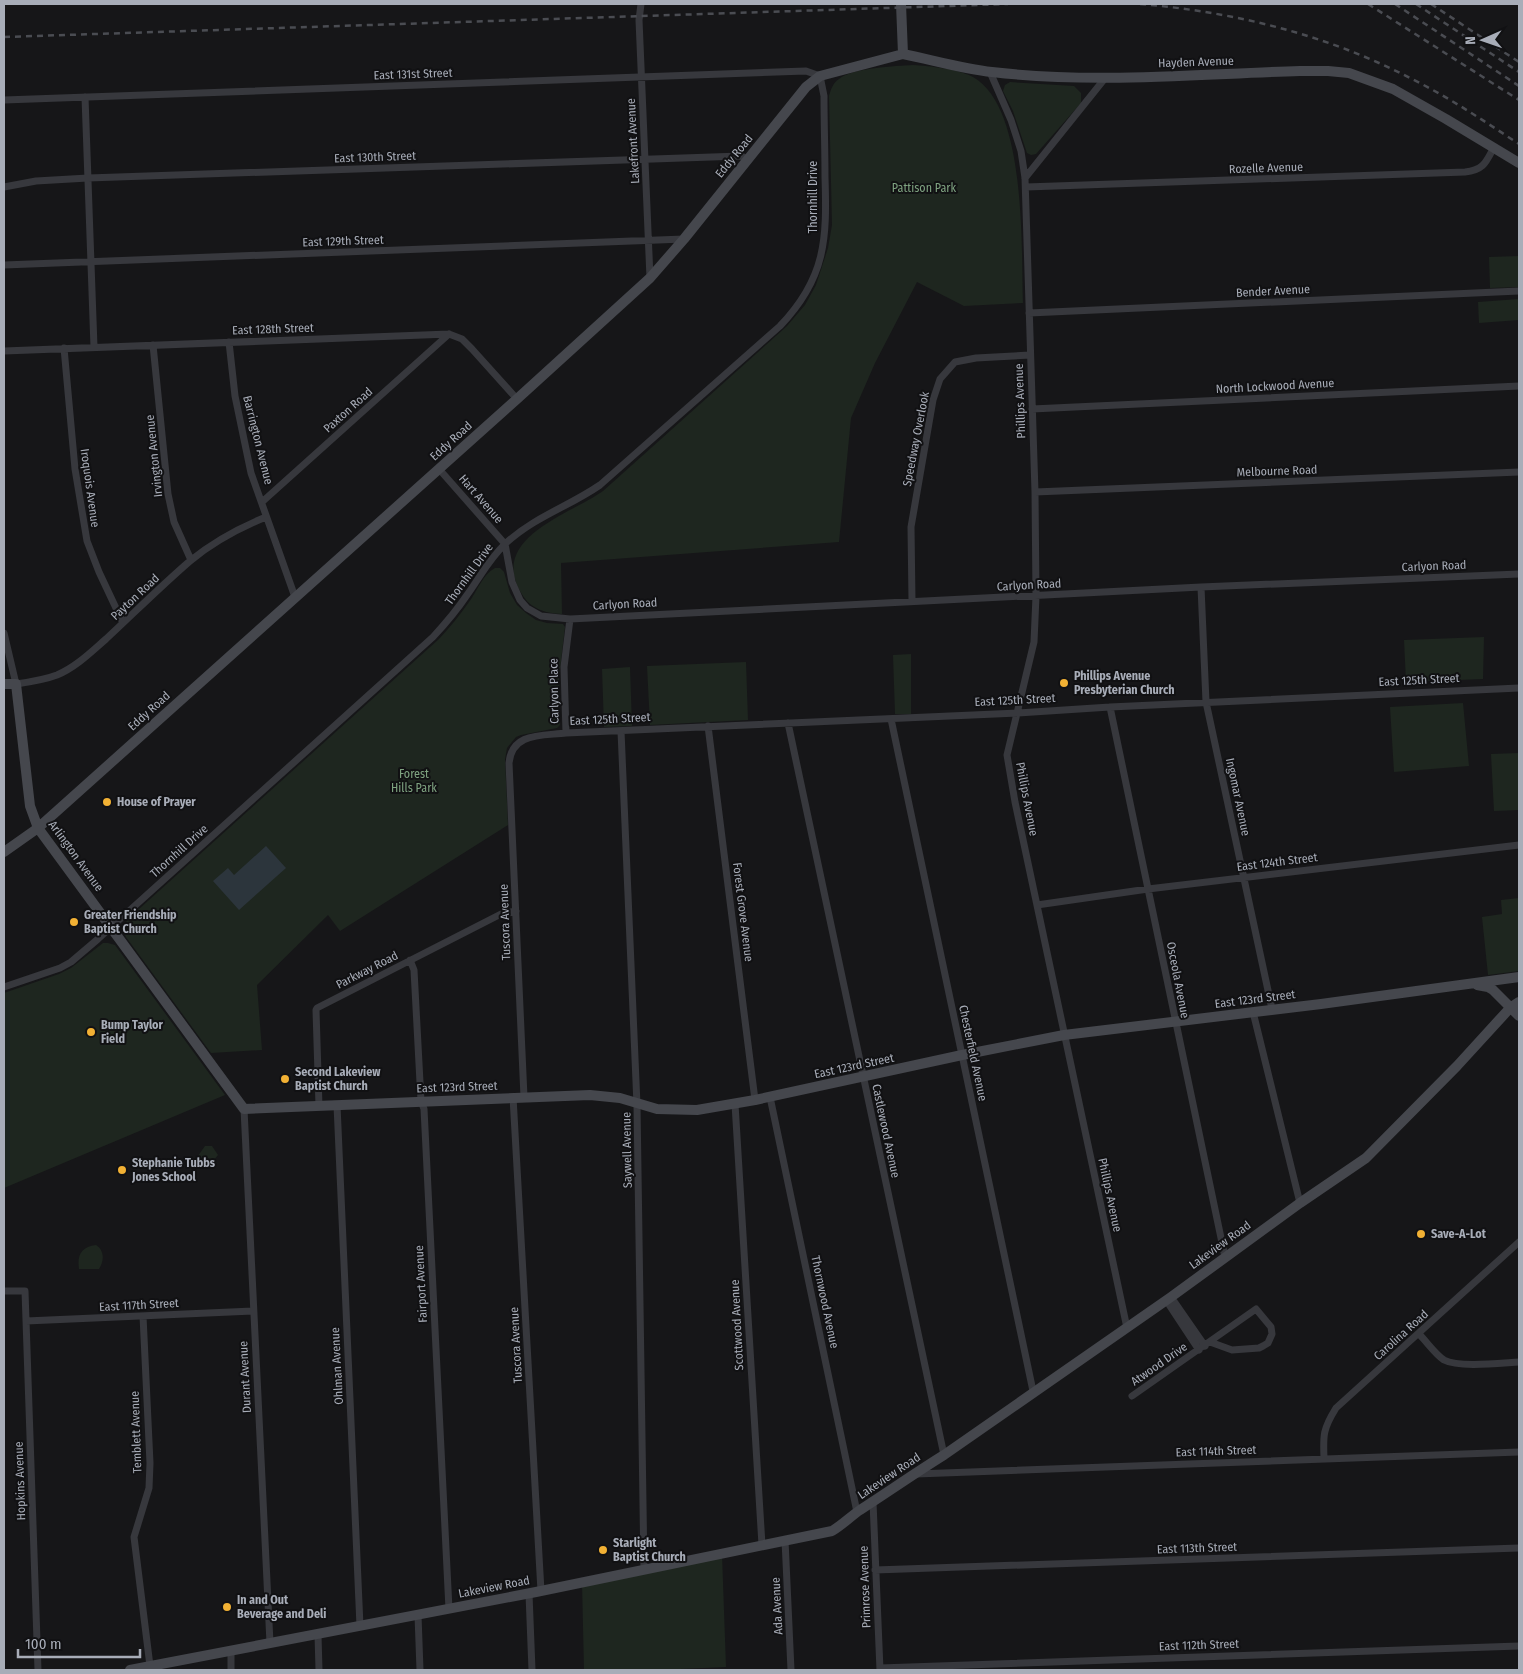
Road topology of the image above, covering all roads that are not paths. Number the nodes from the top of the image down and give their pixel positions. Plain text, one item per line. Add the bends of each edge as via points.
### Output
1 (641, 4) edge
2 (901, 4) edge
3 (903, 54) junction
4 (990, 72) junction
5 (820, 76) junction
6 (641, 77) junction
7 (1106, 77) junction
8 (86, 97) junction
9 (4, 100) edge
10 (1494, 147) junction
11 (645, 159) junction
12 (747, 159) junction
13 (1519, 163) edge
14 (88, 178) junction
15 (1025, 178) junction
16 (4, 187) edge
17 (1026, 187) junction
18 (684, 239) junction
19 (648, 241) junction
20 (91, 262) junction
21 (4, 265) edge
22 (650, 278) junction
23 (1519, 291) edge
24 (1029, 313) junction
25 (449, 334) junction
26 (229, 342) junction
27 (153, 345) junction
28 (94, 347) junction
29 (64, 348) junction
30 (4, 350) edge
31 (1030, 355) junction
32 (1519, 386) edge
33 (517, 399) junction
34 (1032, 409) junction
35 (439, 468) junction
36 (1519, 472) edge
37 (1035, 492) junction
38 (262, 502) junction
39 (266, 517) junction
40 (505, 544) junction
41 (191, 560) junction
42 (1519, 574) edge
43 (1201, 587) junction
44 (1036, 596) junction
45 (295, 597) junction
46 (912, 601) junction
47 (570, 618) junction
48 (123, 623) junction
49 (4, 633) edge
50 (4, 684) edge
51 (16, 684) junction
52 (1519, 688) edge
53 (1206, 702) junction
54 (1110, 707) junction
55 (1018, 713) junction
56 (891, 718) junction
57 (788, 723) junction
58 (708, 726) junction
59 (621, 731) junction
60 (566, 734) junction
61 (514, 747) joint
62 (38, 828) junction
63 (1519, 845) edge
64 (4, 852) edge
65 (1243, 878) junction
66 (1148, 888) junction
67 (1037, 905) junction
68 (516, 910) junction
69 (112, 927) junction
70 (410, 960) junction
71 (1519, 977) edge
72 (1468, 985) junction
73 (4, 987) edge
74 (1519, 1002) edge
75 (1510, 1008) junction
76 (1272, 1009) junction
77 (1253, 1012) junction
78 (1519, 1016) edge
79 (1174, 1021) junction
80 (1064, 1035) junction
81 (962, 1055) junction
82 (863, 1077) junction
83 (519, 1097) junction
84 (770, 1097) junction
85 (755, 1100) junction
86 (421, 1101) junction
87 (637, 1104) junction
88 (735, 1104) junction
89 (337, 1105) junction
90 (319, 1106) junction
91 (244, 1109) junction
92 (1300, 1203) junction
93 (1519, 1242) edge
94 (1225, 1257) junction
95 (4, 1291) edge
96 (1169, 1299) junction
97 (254, 1311) junction
98 (143, 1316) junction
99 (26, 1321) junction
100 (1127, 1328) junction
101 (1420, 1334) junction
102 (1205, 1346) junction
103 (1519, 1362) edge
104 (1034, 1392) junction
105 (1132, 1396) dead end
106 (1519, 1452) edge
107 (944, 1455) junction
108 (1324, 1458) junction
109 (913, 1474) junction
110 (873, 1502) junction
111 (857, 1512) junction
112 (785, 1540) junction
113 (762, 1545) junction
114 (1519, 1548) edge
115 (644, 1570) junction
116 (875, 1570) junction
117 (541, 1591) junction
118 (529, 1594) junction
119 (449, 1609) junction
120 (418, 1615) junction
121 (360, 1626) junction
122 (318, 1635) junction
123 (270, 1643) junction
124 (1519, 1646) edge
125 (231, 1652) junction
126 (147, 1668) edge
127 (880, 1669) edge
128 (38, 1670) edge
129 (130, 1670) edge
130 (231, 1670) edge
131 (319, 1670) edge
132 (420, 1670) edge
133 (532, 1670) edge
134 (791, 1670) edge

1 - 6 street, Lakefront Avenue
2 - 3 street
3 - 4 street, Hayden Avenue
3 - 5 street, Eddy Road
4 - 7 street, Hayden Avenue via 1045,77
4 - 15 street, Phillips Avenue via 1011,120
5 - 6 street, East 131st Street via 801,71
5 - 12 street, Eddy Road via 806,87
5 - 40 street, Thornhill Drive via 824,96 825,235 815,273 799,304 780,326 616,473 587,494 534,521
6 - 8 street, East 131st Street
6 - 11 street, Lakefront Avenue
7 - 10 street, Hayden Avenue via 1300,71 1349,73 1393,89
7 - 15 street
8 - 9 street, East 131st Street
8 - 14 street
10 - 13 street, Hayden Avenue
10 - 17 street, Rozelle Avenue via 1485,164 1475,171 1465,172
11 - 12 street, East 130th Street via 741,156
11 - 14 street, East 130th Street
11 - 19 street, Lakefront Avenue
12 - 18 street, Eddy Road
14 - 16 street, East 130th Street via 36,181
14 - 20 street
15 - 17 street, Phillips Avenue
17 - 24 street, Phillips Avenue
18 - 19 street, East 129th Street
18 - 22 street, Eddy Road
19 - 20 street, East 129th Street
19 - 22 street, Lakefront Avenue
20 - 21 street, East 129th Street
20 - 28 street
22 - 33 street, Eddy Road
23 - 24 street, Bender Avenue
24 - 31 street, Phillips Avenue
25 - 26 street, East 128th Street
25 - 33 street via 462,339
25 - 38 street, Paxton Road
26 - 27 street, East 128th Street
26 - 38 street, Barrington Avenue via 235,396 251,473
27 - 28 street, East 128th Street
27 - 41 street, Irvington Avenue via 168,494 174,522
28 - 29 street, East 128th Street
29 - 30 street, East 128th Street
29 - 48 street, Iroquois Avenue via 75,469 87,541
31 - 34 street, Phillips Avenue
31 - 46 street, Speedway Overlook via 955,362 940,379 931,409 911,526
32 - 34 street, North Lockwood Avenue
33 - 35 street, Eddy Road
34 - 37 street, Phillips Avenue
35 - 40 street, Hart Avenue
35 - 45 street, Eddy Road
36 - 37 street, Melbourne Road
37 - 44 street, Phillips Avenue
38 - 39 street, Barrington Avenue
39 - 41 street, Payton Road via 241,527
39 - 45 street, Barrington Avenue
40 - 47 street, Carlyon Road via 515,593 528,608 540,616
40 - 69 street, Thornhill Drive via 481,572 454,614 433,637
41 - 48 street, Payton Road
42 - 43 street, Carlyon Road
43 - 44 street, Carlyon Road
43 - 53 street, Ingomar Avenue
44 - 46 street, Carlyon Road
44 - 55 street, Phillips Avenue via 1034,642
45 - 62 street, Eddy Road
46 - 47 street, Carlyon Road
47 - 60 street, Carlyon Place via 564,667
48 - 51 street, Payton Road via 78,663 59,675
49 - 51 street, Arlington Avenue
50 - 51 street
51 - 62 street, Arlington Avenue via 30,806
52 - 53 street, East 125th Street
53 - 54 street, East 125th Street
53 - 65 street, Ingomar Avenue
54 - 55 street, East 125th Street
54 - 66 street, Osceola Avenue
55 - 56 street, East 125th Street
55 - 67 street, Phillips Avenue via 1007,756
56 - 57 street, East 125th Street
56 - 81 street, Chesterfield Avenue
57 - 58 street, East 125th Street
57 - 82 street, Castlewood Avenue
58 - 59 street, East 125th Street
58 - 85 street, Forest Grove Avenue
59 - 60 street, East 125th Street
59 - 87 street, Saywell Avenue
60 - 61 street, East 125th Street via 532,737
61 - 68 street, Tuscora Avenue via 509,763
62 - 64 street, Eddy Road
62 - 69 street, Arlington Avenue
63 - 65 street, East 124th Street
65 - 66 street, East 124th Street
65 - 76 street, Ingomar Avenue
66 - 67 street, East 124th Street
66 - 79 street, Osceola Avenue
67 - 80 street, Phillips Avenue
68 - 70 street, Parkway Road via 501,914
68 - 83 street, Tuscora Avenue
69 - 73 street, Thornhill Drive via 71,962
69 - 91 street, Arlington Avenue
70 - 86 street, Fairport Avenue via 414,970
70 - 90 street, Parkway Road via 317,1008
71 - 72 street, East 123rd Street
72 - 75 street via 1488,987
72 - 76 street, East 123rd Street
74 - 75 street, Lakeview Road
75 - 78 street
75 - 92 street, Lakeview Road via 1366,1158
76 - 77 street, East 123rd Street
77 - 79 street, East 123rd Street
77 - 92 street
79 - 80 street, East 123rd Street
79 - 94 street, Osceola Avenue
80 - 81 street, East 123rd Street
80 - 100 street, Phillips Avenue
81 - 82 street, East 123rd Street
81 - 104 street, Chesterfield Avenue
82 - 84 street, East 123rd Street
82 - 107 street, Castlewood Avenue
83 - 86 street, East 123rd Street
83 - 87 street, East 123rd Street via 590,1095 620,1098
83 - 117 street, Tuscora Avenue
84 - 85 street, East 123rd Street
84 - 111 street, Thornwood Avenue
85 - 88 street, East 123rd Street
86 - 89 street, East 123rd Street
86 - 119 street, Fairport Avenue via 424,1108
87 - 88 street, East 123rd Street via 676,1111
87 - 115 street, Saywell Avenue
88 - 113 street, Scottwood Avenue
89 - 90 street, East 123rd Street
89 - 121 street, Ohlman Avenue
90 - 91 street, East 123rd Street
91 - 97 street, Durant Avenue
92 - 94 street, Lakeview Road
93 - 101 street, Carolina Road
94 - 96 street, Lakeview Road
95 - 99 street, Hopkins Avenue via 25,1291
96 - 100 street, Lakeview Road
96 - 102 street, Atwood Drive
97 - 98 street, East 117th Street
97 - 123 street, Durant Avenue
98 - 99 street, East 117th Street
98 - 126 street, Temblett Avenue via 150,1464 149,1488 134,1537
99 - 128 street, Hopkins Avenue
100 - 104 street, Lakeview Road
101 - 103 street via 1440,1356 1451,1362
101 - 108 street, Carolina Road via 1336,1408 1323,1435
102 - 102 street, Atwood Drive via 1256,1310 1271,1327 1268,1343 1259,1348 1232,1350
102 - 105 street, Atwood Drive
104 - 107 street, Lakeview Road
106 - 108 street, East 114th Street
107 - 109 street, Lakeview Road
108 - 109 street, East 114th Street
109 - 110 street, Lakeview Road
110 - 111 street, Lakeview Road
110 - 116 street, Primrose Avenue
111 - 112 street, Lakeview Road via 832,1531
112 - 113 street, Lakeview Road
112 - 134 street, Ada Avenue
113 - 115 street, Lakeview Road
114 - 116 street, East 113th Street
115 - 117 street, Lakeview Road
116 - 127 street, Primrose Avenue
117 - 118 street, Lakeview Road
118 - 119 street, Lakeview Road
118 - 133 street
119 - 120 street, Lakeview Road
120 - 121 street, Lakeview Road
120 - 132 street
121 - 122 street, Lakeview Road
122 - 123 street, Lakeview Road
122 - 131 street
123 - 125 street, Lakeview Road
124 - 127 street, East 112th Street
125 - 126 street, Lakeview Road
125 - 130 street
126 - 129 street, Lakeview Road

